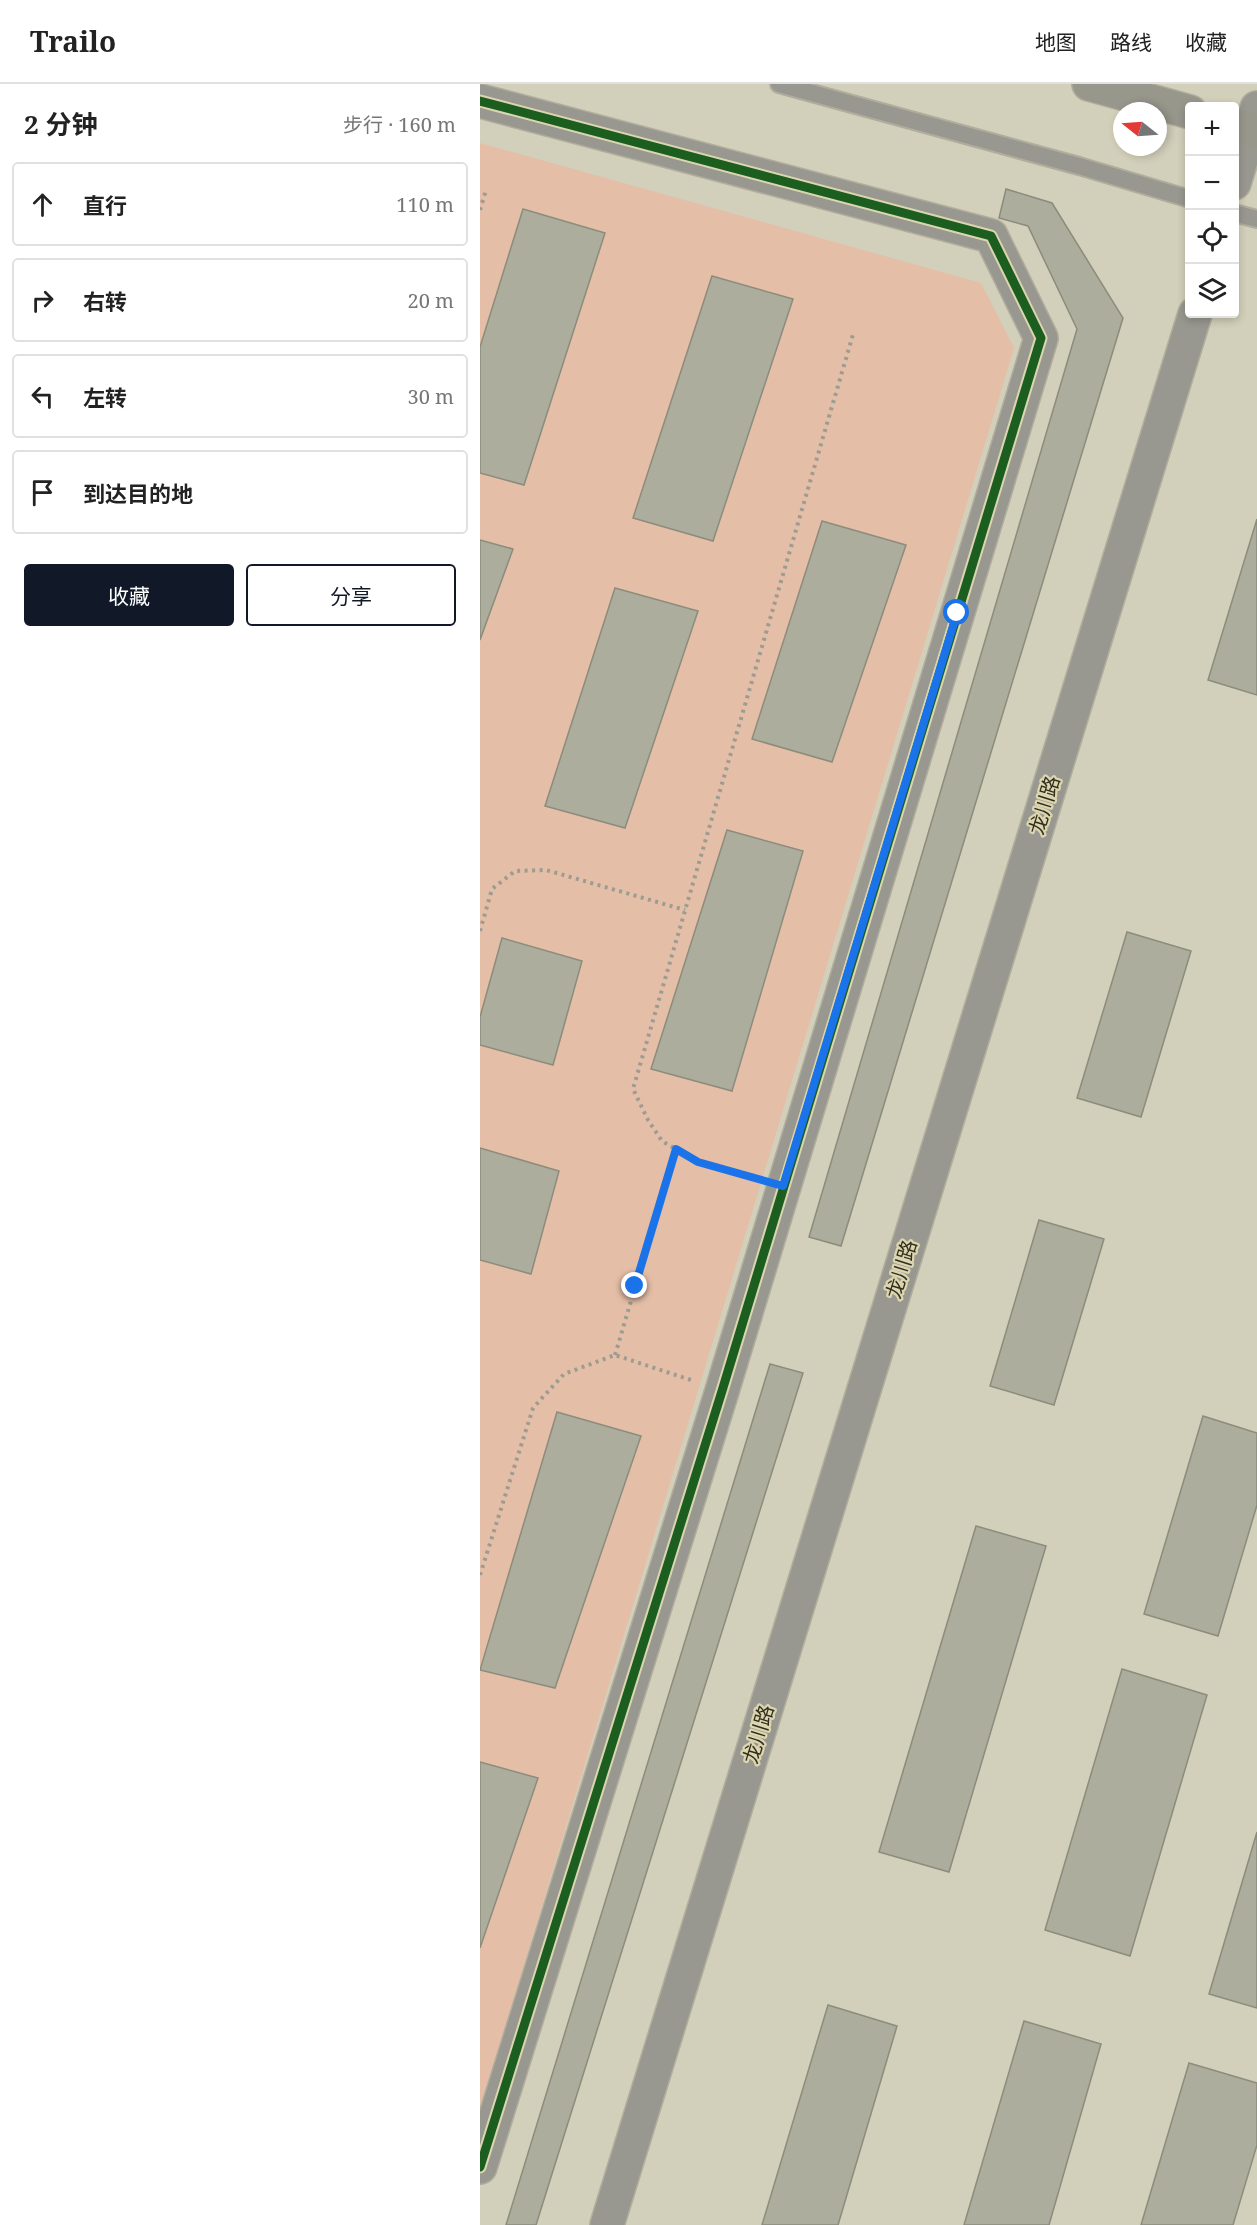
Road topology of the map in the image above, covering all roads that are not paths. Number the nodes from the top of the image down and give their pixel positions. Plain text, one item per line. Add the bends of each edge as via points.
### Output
1 (779, 84) edge
2 (1089, 84) edge
3 (480, 101) edge
4 (1185, 111) edge
5 (1250, 123) edge
6 (1239, 164) edge
7 (1185, 198) edge
8 (1239, 214) edge
9 (1257, 219) edge
10 (1194, 318) edge
11 (480, 2167) edge
12 (607, 2225) edge

1 - 7 lane
2 - 4 main road
3 - 11 street via 991,236 1041,338 722,1391
5 - 6 street
8 - 9 lane
10 - 12 street, 龙川路

